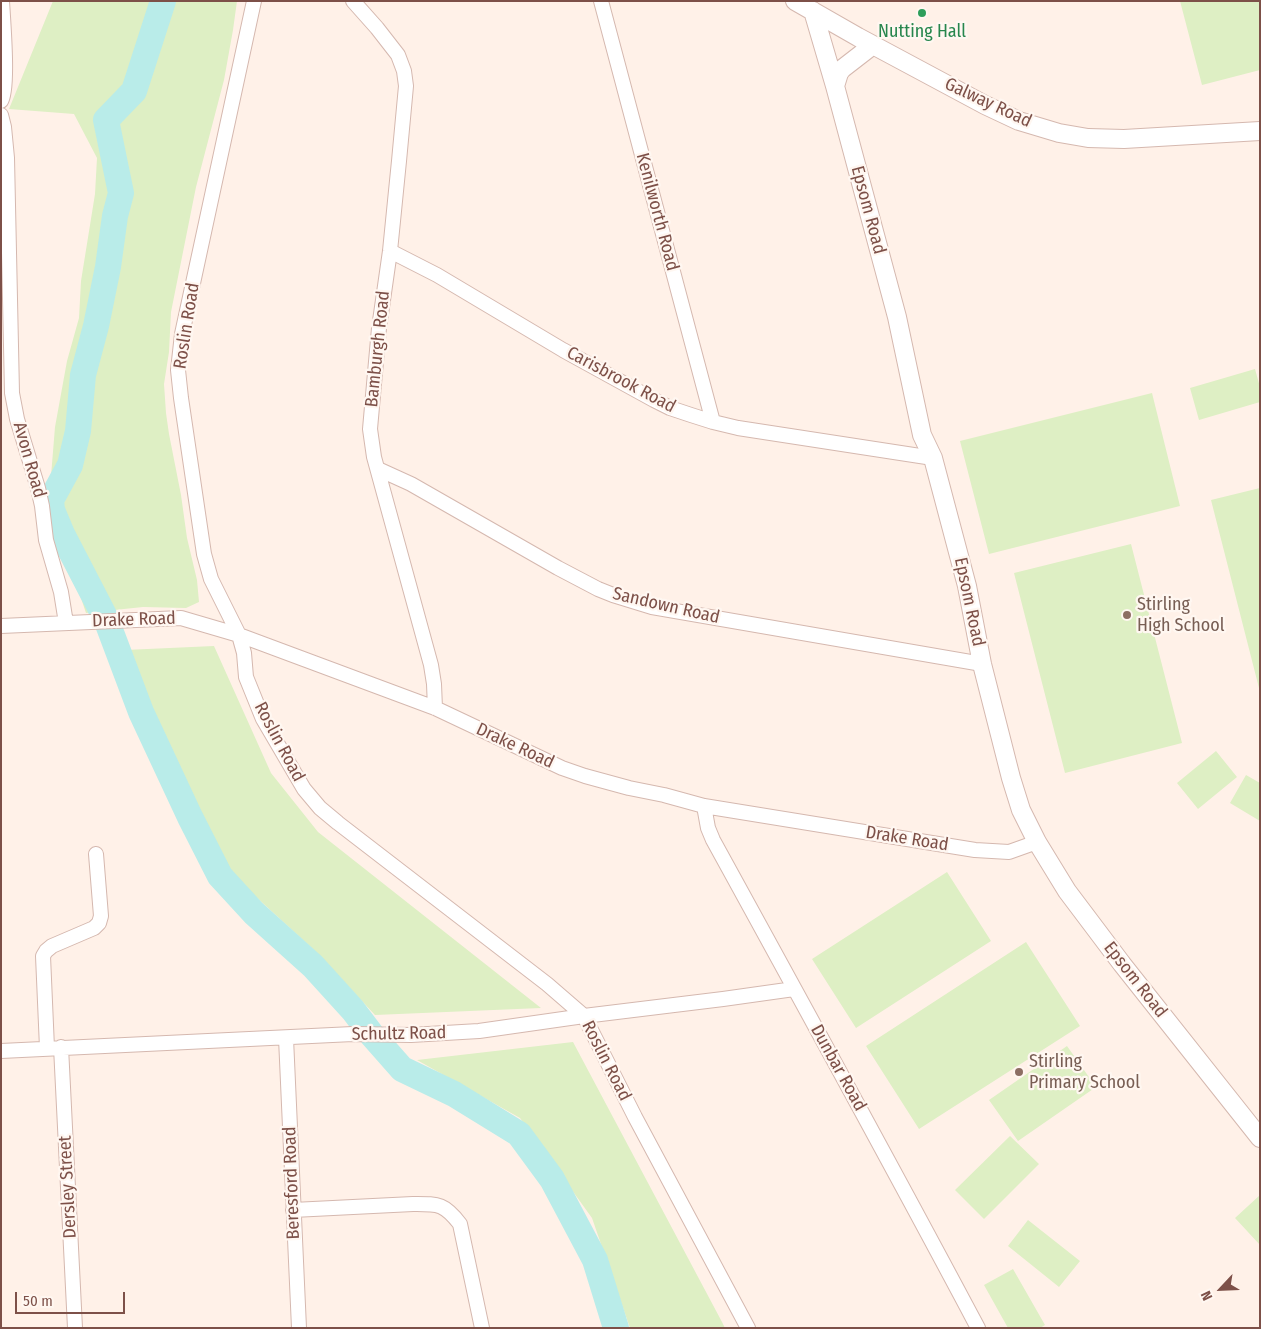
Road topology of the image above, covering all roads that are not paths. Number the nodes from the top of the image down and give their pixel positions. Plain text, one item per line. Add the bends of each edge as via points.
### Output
1 (2, 1) edge
2 (254, 1) edge
3 (353, 1) edge
4 (601, 1) edge
5 (795, 1) edge
6 (812, 6) edge
7 (873, 45) junction
8 (835, 86) junction
9 (1, 101) edge
10 (1, 115) edge
11 (1260, 131) edge
12 (390, 251) junction
13 (713, 422) junction
14 (933, 458) junction
15 (378, 469) junction
16 (66, 623) junction
17 (1, 626) edge
18 (239, 635) junction
19 (982, 664) junction
20 (435, 708) junction
21 (704, 806) junction
22 (1036, 842) junction
23 (96, 854) dead end
24 (794, 989) junction
25 (584, 1016) junction
26 (286, 1038) junction
27 (61, 1047) junction
28 (46, 1048) junction
29 (1, 1051) edge
30 (1260, 1138) edge
31 (294, 1210) junction
32 (75, 1328) edge
33 (299, 1328) edge
34 (482, 1328) edge
35 (748, 1328) edge
36 (978, 1328) edge

1 - 9 street via 5,82
2 - 18 street, Roslin Road via 182,334 178,370 204,554 211,580
3 - 12 street, Bamburgh Road via 389,42 404,71 406,86
4 - 13 street, Kenilworth Road
5 - 6 street, Galway Road
6 - 7 street, Galway Road
6 - 8 street, Epsom Road
7 - 8 street via 839,72
7 - 11 street, Galway Road via 1019,121 1059,132 1088,138 1124,139
8 - 14 street, Epsom Road via 897,317 922,434
10 - 16 street, Avon Road via 7,158 12,393 38,488 46,540 62,592
12 - 13 street, Carisbrook Road via 635,390 670,408
12 - 15 street, Bamburgh Road via 370,429
13 - 14 street, Carisbrook Road
14 - 19 street, Epsom Road via 967,586
15 - 19 street, Sandown Road via 612,595 652,607
15 - 20 street, Bamburgh Road via 431,664
16 - 17 street, Drake Road
16 - 18 street, Drake Road via 181,618
18 - 20 street, Drake Road
18 - 25 street, Roslin Road via 246,677 263,720 304,789 320,808
19 - 22 street, Epsom Road via 1021,810
20 - 21 street, Drake Road via 562,768 612,784
21 - 22 street, Drake Road via 975,850 1008,852
21 - 24 street, Dunbar Road via 713,840
22 - 30 street, Epsom Road via 1067,891 1122,964
23 - 28 street via 98,923 94,928 52,946 43,956
24 - 25 street, Schultz Road
24 - 36 street, Dunbar Road
25 - 26 street, Schultz Road via 479,1031
25 - 35 street, Roslin Road via 634,1117
26 - 27 street, Schultz Road
26 - 31 street, Beresford Road
27 - 28 street, Schultz Road
27 - 32 street, Dersley Street
28 - 29 street, Schultz Road
31 - 33 street, Beresford Road
31 - 34 street via 441,1205 460,1224

